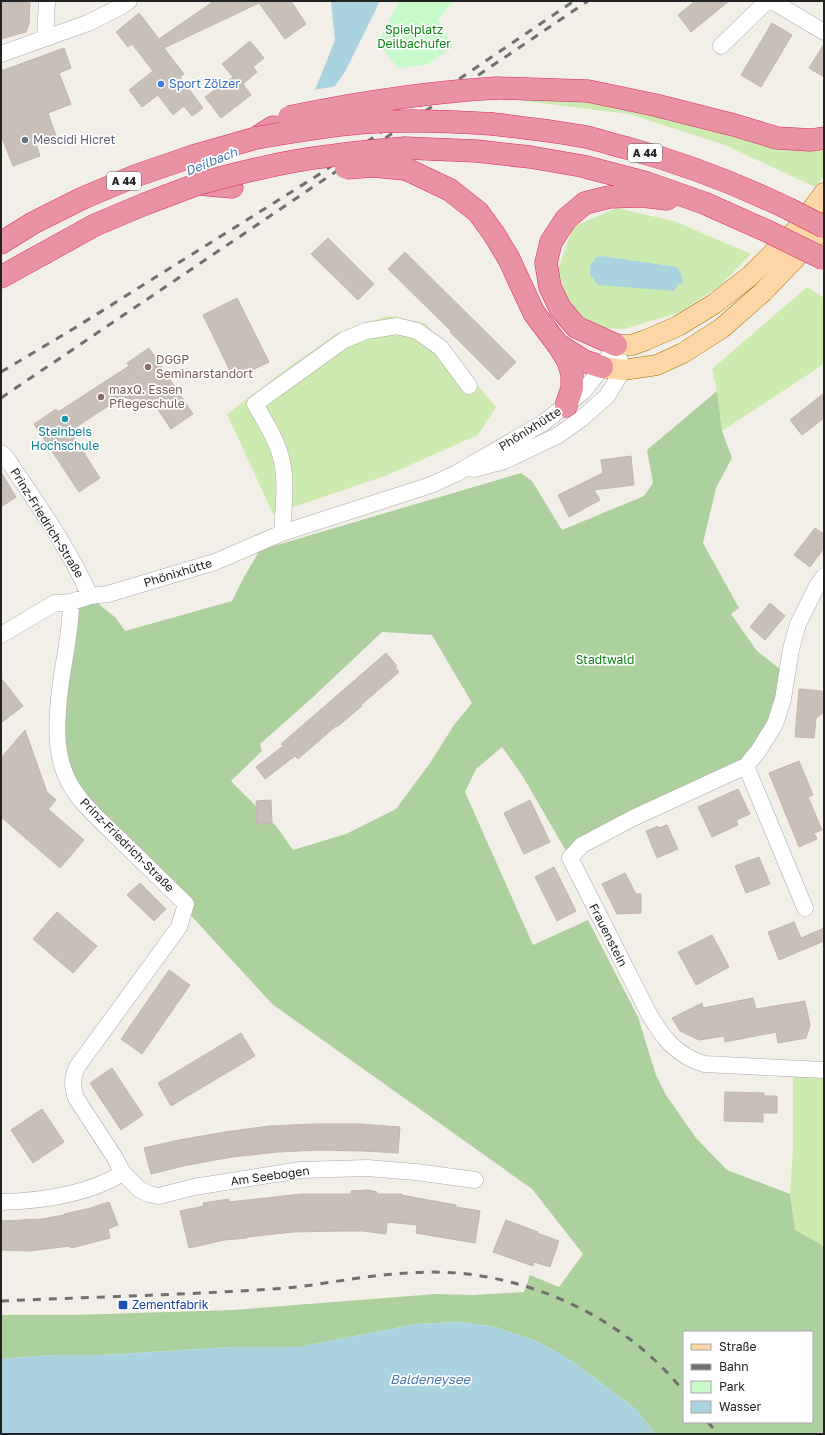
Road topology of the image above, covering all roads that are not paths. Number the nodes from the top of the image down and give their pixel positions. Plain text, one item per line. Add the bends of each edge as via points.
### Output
1 (47, 1) edge
2 (129, 1) edge
3 (767, 1) edge
4 (772, 1) edge
5 (824, 32) edge
6 (45, 38) junction
7 (721, 46) dead end
8 (1, 54) edge
9 (256, 138) junction
10 (824, 138) edge
11 (406, 159) junction
12 (824, 193) edge
13 (704, 203) junction
14 (824, 226) edge
15 (1, 243) edge
16 (824, 259) edge
17 (1, 277) edge
18 (558, 345) junction
19 (616, 345) junction
20 (613, 369) junction
21 (469, 386) dead end
22 (566, 406) junction
23 (1, 453) edge
24 (457, 473) junction
25 (282, 533) junction
26 (822, 587) edge
27 (90, 596) junction
28 (71, 602) junction
29 (1, 635) edge
30 (746, 766) junction
31 (186, 904) joint
32 (805, 908) dead end
33 (824, 1070) edge
34 (123, 1173) junction
35 (475, 1180) dead end
36 (1, 1202) edge

1 - 6 street
2 - 6 street via 88,23
3 - 7 street
4 - 5 street
6 - 8 street
9 - 10 highway, bridge via 289,117 416,95 496,88 588,91 655,105 777,138
9 - 14 highway, A 44, bridge via 360,123 456,122 532,128 587,137 720,178
9 - 15 highway, A 44 via 193,156 129,179 83,198
11 - 13 highway, A 44 via 476,151 530,157 582,166 647,183
11 - 17 highway, A 44, bridge via 373,166 331,169 232,187 198,184 95,225
11 - 18 highway via 478,212 509,258 534,313
12 - 19 main road via 799,226 750,276 714,304 678,326 646,340 632,345
13 - 16 highway, A 44, bridge
13 - 19 highway via 642,196 609,197 585,203 566,219 550,242 546,262 550,287 560,308 576,327
14 - 20 main road via 763,292 722,328 683,353 656,366
18 - 20 highway via 584,362
18 - 22 highway via 568,361 572,374 572,388
19 - 20 street, Phönixhütte
20 - 22 street, Phönixhütte
20 - 24 street, Phönixhütte via 607,396 557,436 504,461
21 - 25 street via 442,348 417,330 397,326 366,330 344,340 255,404 274,438 282,462
22 - 24 street, Phönixhütte via 543,423
23 - 27 street, Prinz-Friedrich-Straße via 53,528
24 - 25 street, Phönixhütte via 431,486
25 - 27 street, Phönixhütte via 215,562 108,594
26 - 30 street, Frauenstein via 798,624 775,724
27 - 28 street, Phönixhütte
28 - 29 street via 55,603
28 - 31 street, Prinz-Friedrich-Straße via 68,645 57,714 61,763 70,784 84,804
30 - 32 street
30 - 33 street, Frauenstein via 582,844 570,858 648,1014 664,1038 677,1051 704,1064
31 - 34 street, Am Seebogen via 179,927 77,1066 74,1074 73,1089 76,1098
34 - 35 street, Am Seebogen via 139,1189 159,1196 194,1187 301,1170 367,1168
34 - 36 street via 110,1181 56,1197 27,1202

